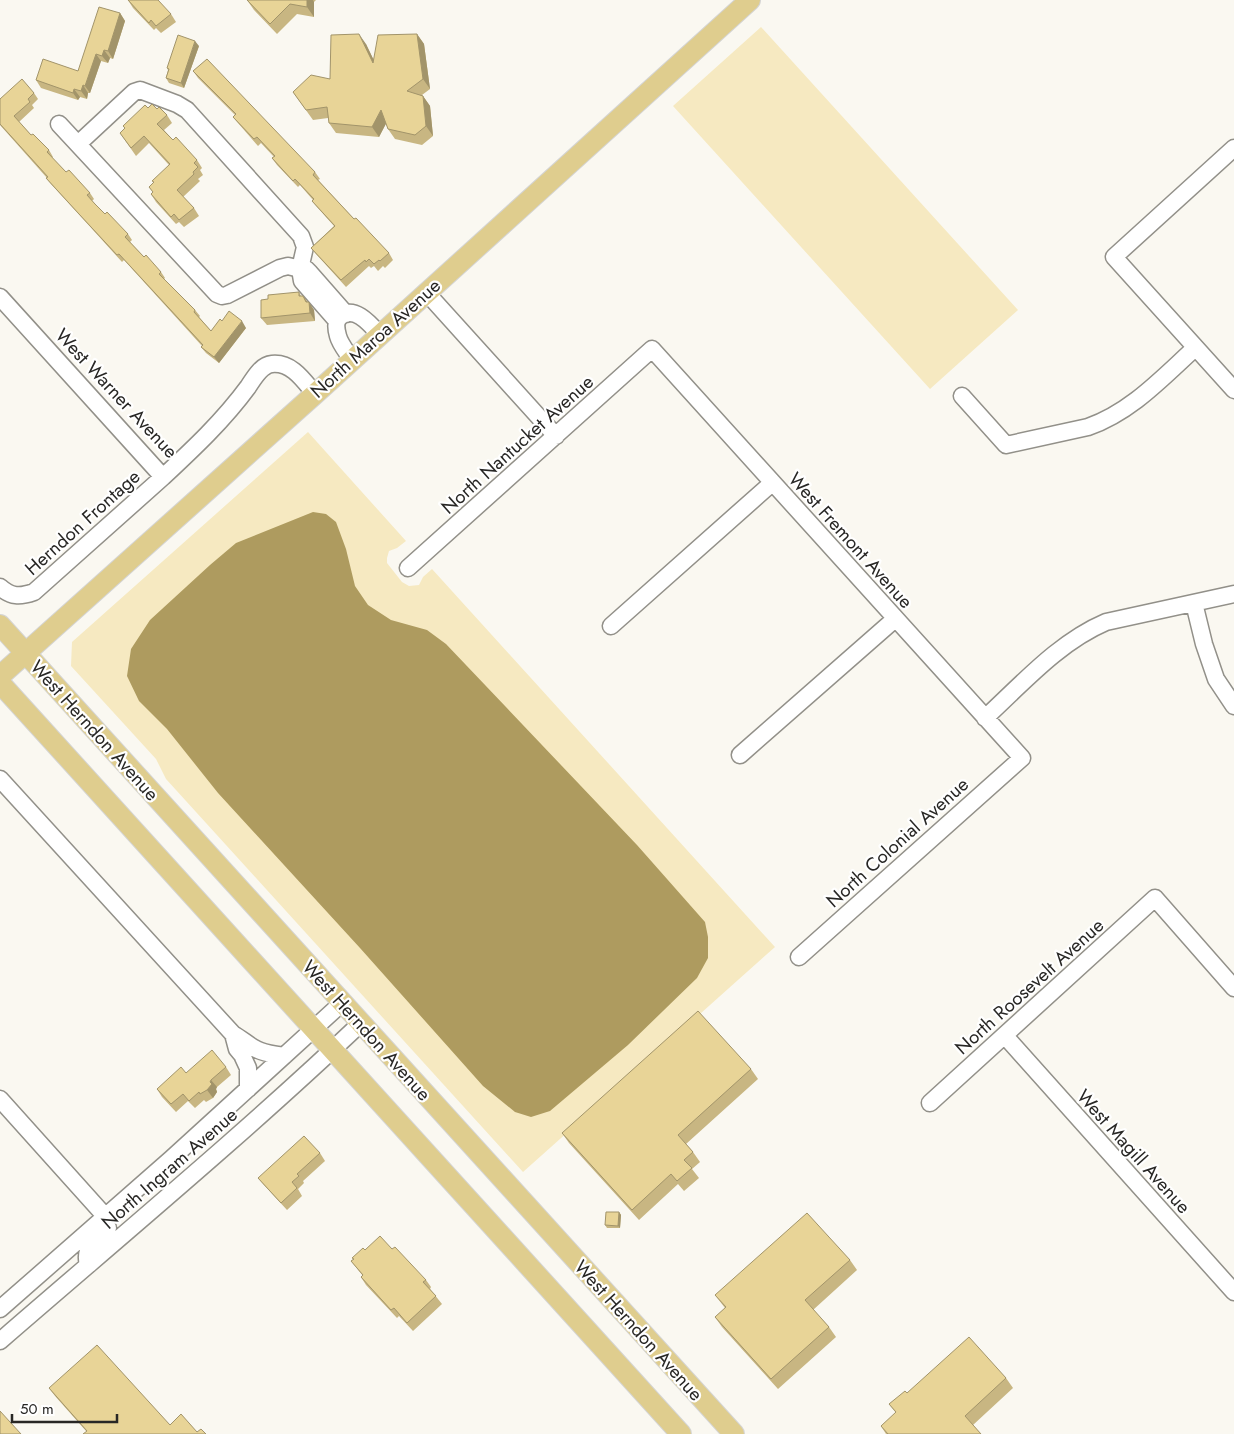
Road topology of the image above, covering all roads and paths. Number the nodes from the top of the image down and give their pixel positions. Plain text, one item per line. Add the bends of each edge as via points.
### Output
1 (750, 0) edge
2 (59, 124) dead end
3 (78, 144) junction
4 (1234, 148) edge
5 (300, 269) junction
6 (426, 292) junction
7 (0, 296) edge
8 (341, 317) junction
9 (380, 334) junction
10 (1195, 348) junction
11 (652, 349) joint
12 (352, 360) junction
13 (1234, 390) edge
14 (315, 394) junction
15 (962, 396) dead end
16 (556, 436) junction
17 (163, 477) junction
18 (772, 483) junction
19 (408, 568) dead end
20 (0, 587) edge
21 (1234, 594) edge
22 (1194, 603) junction
23 (895, 619) junction
24 (0, 626) edge
25 (611, 626) dead end
26 (26, 653) junction
27 (0, 676) edge
28 (0, 683) edge
29 (1234, 706) edge
30 (985, 718) junction
31 (740, 755) dead end
32 (1022, 758) joint
33 (0, 779) edge
34 (799, 957) dead end
35 (1234, 988) edge
36 (342, 1003) junction
37 (361, 1023) junction
38 (315, 1029) junction
39 (233, 1034) junction
40 (1005, 1036) junction
41 (333, 1050) junction
42 (284, 1056) junction
43 (248, 1089) junction
44 (0, 1099) edge
45 (930, 1103) dead end
46 (171, 1159) junction
47 (106, 1216) junction
48 (88, 1265) junction
49 (1234, 1292) edge
50 (0, 1309) edge
51 (0, 1341) edge
52 (681, 1434) edge
53 (734, 1434) edge

1 - 6 main road, North Maroa Avenue
2 - 3 street
3 - 5 street via 217,294 227,295 280,268
3 - 5 street via 140,90 187,110 301,236 306,247
4 - 10 street via 1114,257
5 - 8 street via 306,269
6 - 9 main road, North Maroa Avenue
6 - 16 street
7 - 17 street, West Warner Avenue
8 - 9 street via 352,313 367,321
8 - 12 street via 338,337
9 - 12 main road, North Maroa Avenue
10 - 13 street
10 - 15 street via 1138,400 1107,419 1088,427 1006,445
11 - 16 street, North Nantucket Avenue
11 - 18 street, West Fremont Avenue
12 - 14 main road, North Maroa Avenue
14 - 17 street, West Warner Avenue via 290,368 271,364 263,368 211,431
14 - 26 main road, North Maroa Avenue
16 - 19 street, North Nantucket Avenue
17 - 20 street, Herndon Frontage via 34,592 19,597
18 - 23 street, West Fremont Avenue
18 - 25 street
21 - 22 street
22 - 29 street via 1216,679
22 - 30 street via 1106,622 1086,630 1069,641
23 - 30 street, West Fremont Avenue
23 - 31 street
24 - 26 main road, West Herndon Avenue
26 - 27 main road, North Maroa Avenue
26 - 36 main road, West Herndon Avenue
28 - 38 main road, West Herndon Avenue
30 - 32 street, West Fremont Avenue
32 - 34 street, North Colonial Avenue
33 - 39 street
35 - 40 street, North Roosevelt Avenue via 1155,898
36 - 37 main road, West Herndon Avenue
36 - 38 street, North Ingram Avenue
37 - 41 street, North Ingram Avenue
37 - 53 main road, West Herndon Avenue
38 - 41 main road, West Herndon Avenue
38 - 42 street, North Ingram Avenue
39 - 42 street via 255,1049
39 - 43 street via 248,1068
40 - 45 street, North Roosevelt Avenue
40 - 49 street, West Magill Avenue
41 - 48 street, North Ingram Avenue
41 - 52 main road, West Herndon Avenue
42 - 43 street, North Ingram Avenue
43 - 46 street, North Ingram Avenue
44 - 47 street
46 - 47 street, North Ingram Avenue
46 - 48 street via 160,1182 89,1247
47 - 50 street, North Ingram Avenue
48 - 51 street, North Ingram Avenue

